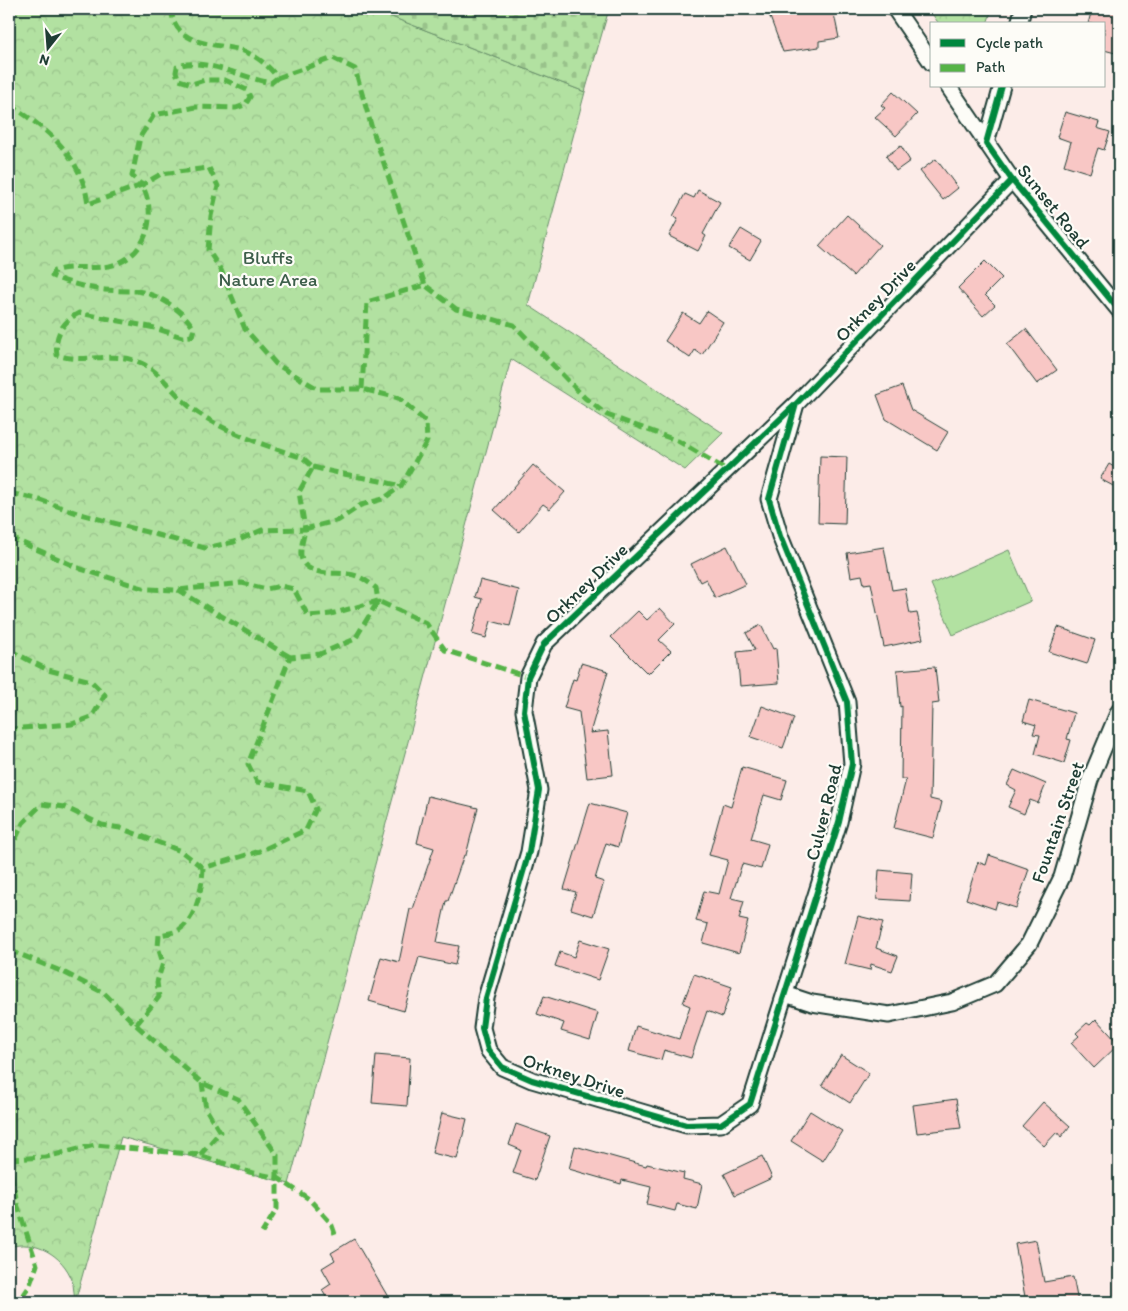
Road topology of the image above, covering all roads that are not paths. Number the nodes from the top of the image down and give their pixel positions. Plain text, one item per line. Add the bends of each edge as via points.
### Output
1 (895, 9) edge
2 (1023, 9) edge
3 (1020, 22) edge
4 (930, 60) edge
5 (949, 88) edge
6 (1001, 88) edge
7 (986, 143) junction
8 (1012, 180) junction
9 (1119, 310) edge
10 (796, 404) junction
11 (1119, 712) edge
12 (785, 994) junction
13 (686, 1125) joint

1 - 4 street
2 - 3 street
5 - 7 street, Sunset Road
6 - 7 street
7 - 8 street, Sunset Road
8 - 9 street, Sunset Road
8 - 10 street, Orkney Drive
10 - 12 street, Culver Road via 769,499 780,536 847,702 852,764 839,822
10 - 13 street, Orkney Drive via 544,644 528,677 524,711 539,790 530,852 486,998 482,1028 488,1050 502,1067 532,1080
11 - 12 street, Fountain Street via 1090,780 1062,878 1029,944 995,984 952,1002 889,1015 812,1003
12 - 13 street, Culver Road via 750,1104 721,1124

